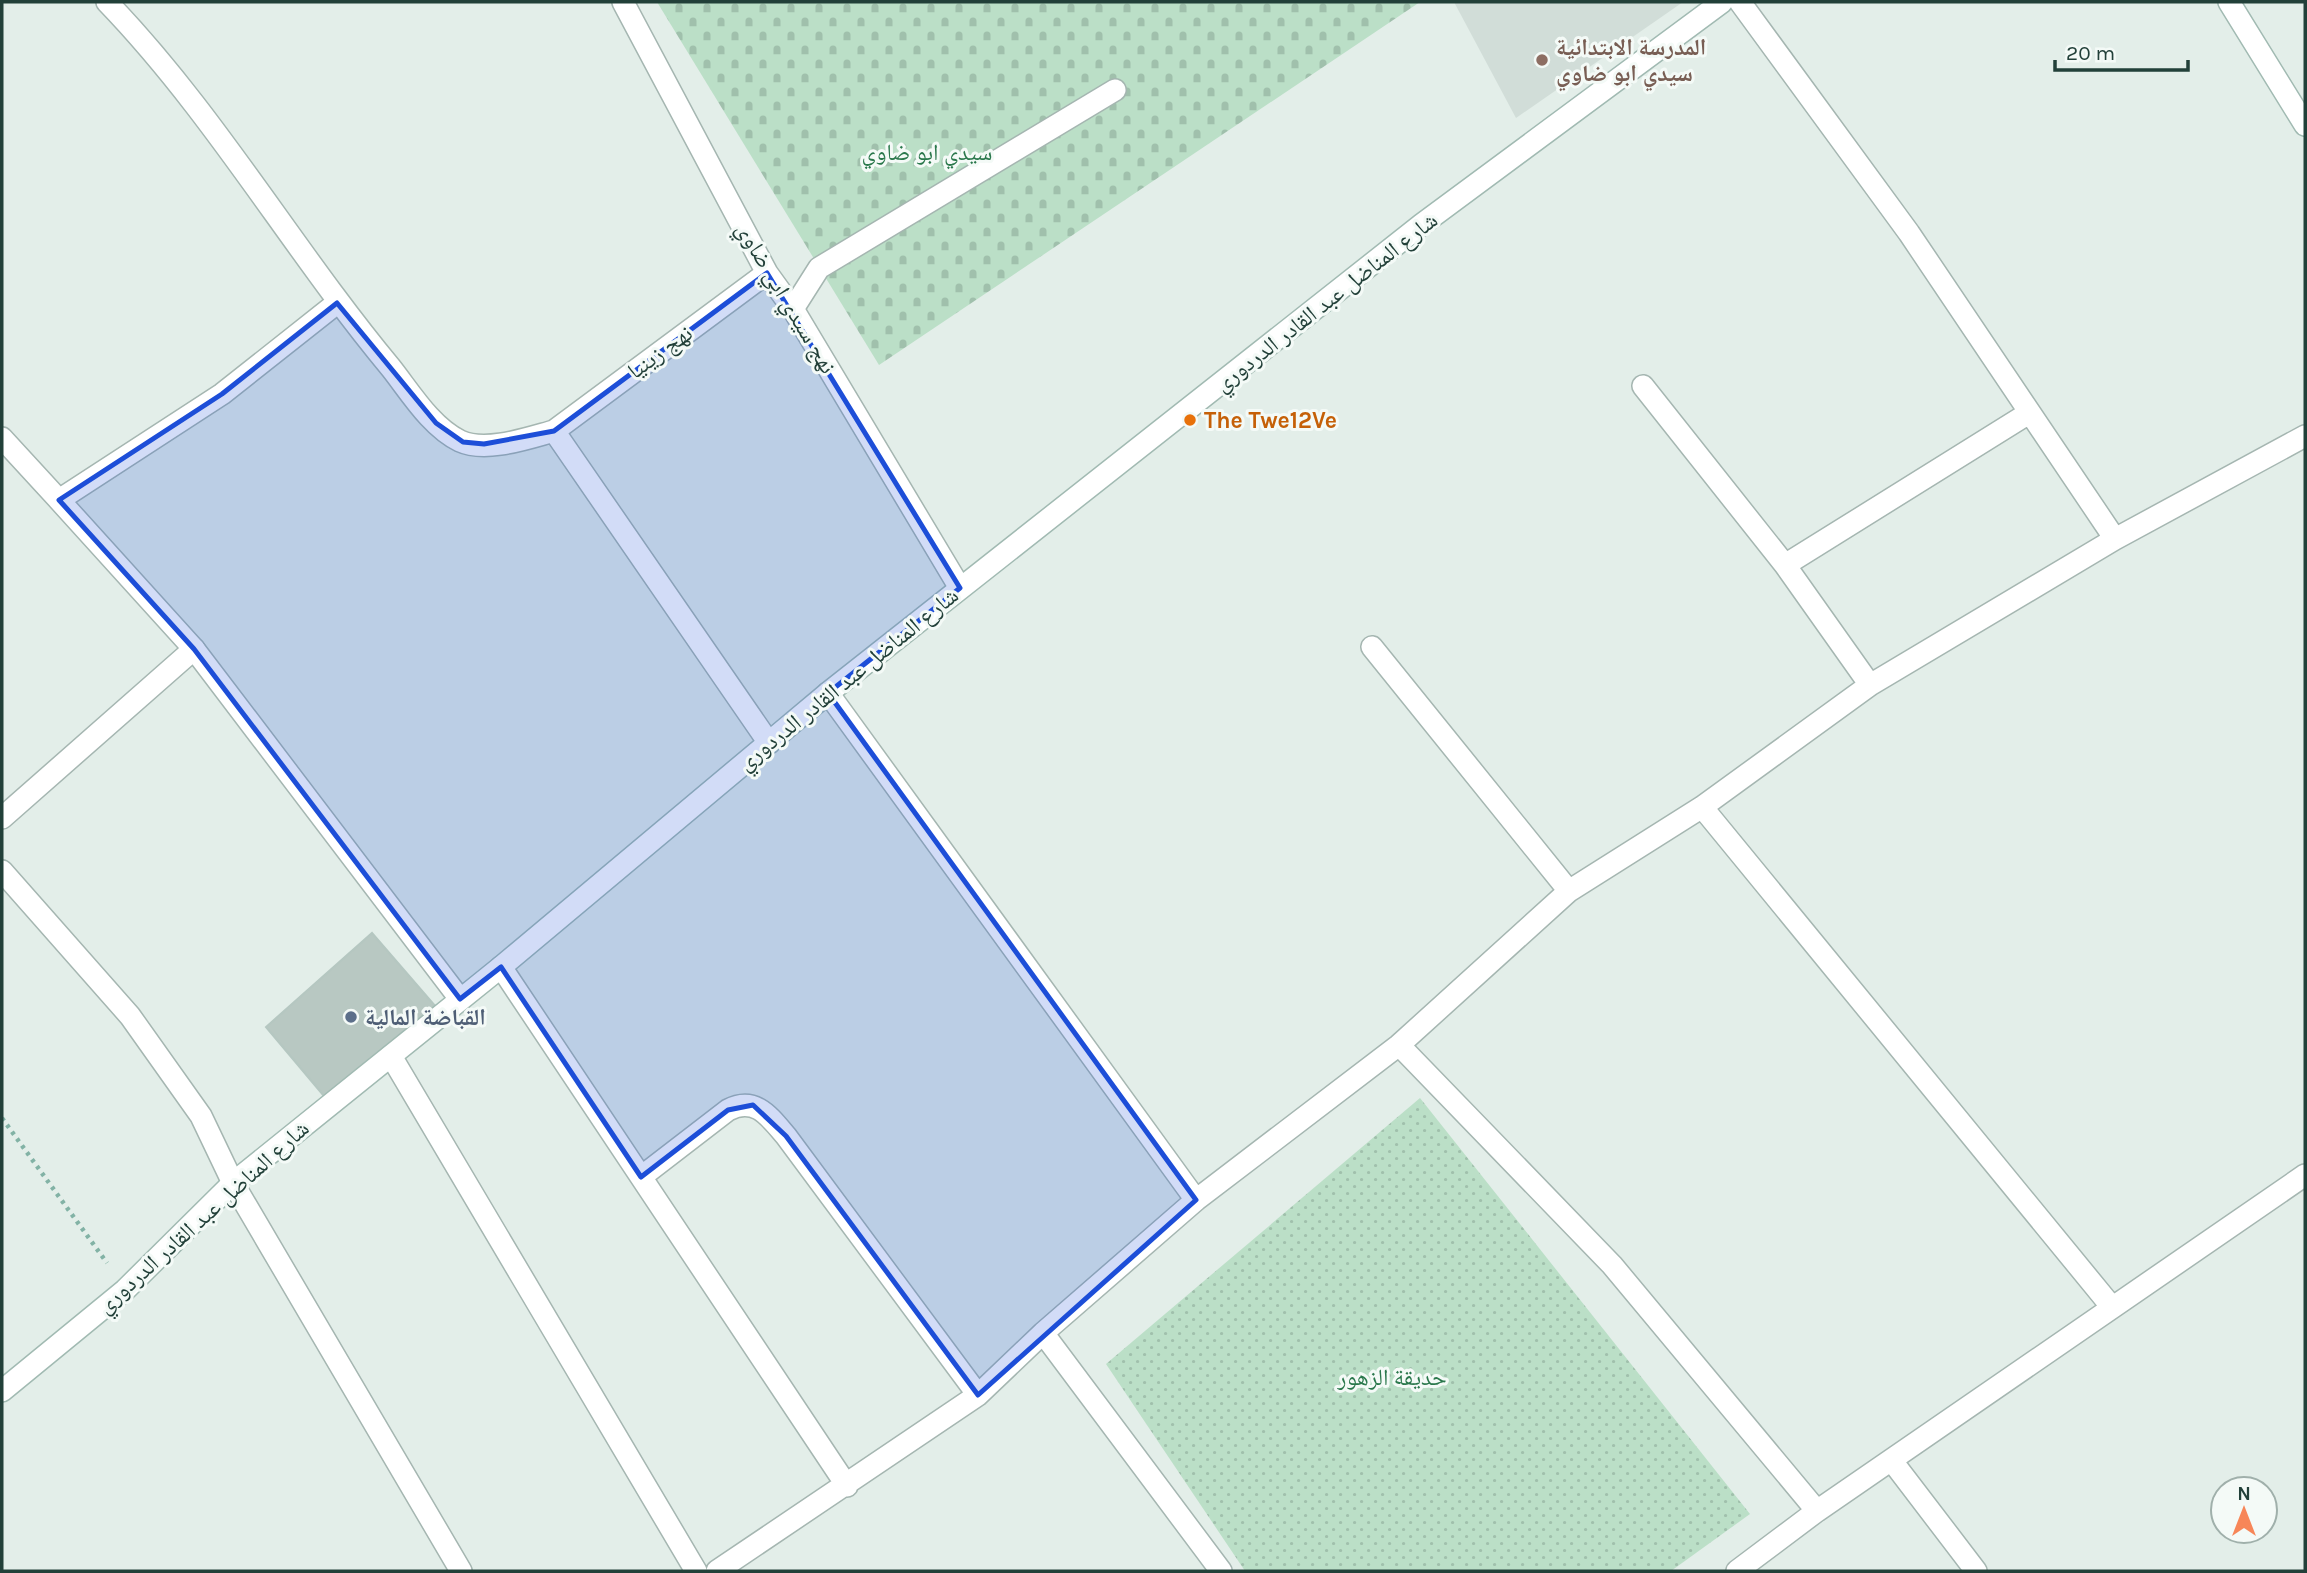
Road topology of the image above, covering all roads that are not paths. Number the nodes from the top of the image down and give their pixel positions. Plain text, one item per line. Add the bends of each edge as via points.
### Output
1 (107, 2) edge
2 (623, 2) edge
3 (1722, 2) edge
4 (1740, 2) edge
5 (2229, 2) edge
6 (1115, 90) dead end
7 (2305, 125) edge
8 (767, 273) junction
9 (337, 303) junction
10 (793, 309) junction
11 (1643, 386) dead end
12 (2029, 413) junction
13 (554, 431) junction
14 (2305, 436) edge
15 (2, 439) edge
16 (60, 500) junction
17 (2115, 539) junction
18 (1785, 565) junction
19 (960, 588) junction
20 (1372, 647) dead end
21 (194, 649) junction
22 (1870, 685) junction
23 (828, 693) junction
24 (769, 743) junction
25 (1702, 807) junction
26 (2, 818) edge
27 (2, 870) edge
28 (1569, 891) junction
29 (501, 967) junction
30 (460, 999) junction
31 (1399, 1045) junction
32 (391, 1056) junction
33 (2305, 1175) edge
34 (641, 1177) junction
35 (233, 1183) junction
36 (1196, 1200) junction
37 (2111, 1306) junction
38 (1043, 1333) junction
39 (2, 1391) edge
40 (978, 1395) junction
41 (1892, 1461) junction
42 (847, 1486) junction
43 (1817, 1511) junction
44 (461, 1571) edge
45 (696, 1571) edge
46 (717, 1571) edge
47 (1221, 1571) edge
48 (1737, 1571) edge
49 (1976, 1571) edge

1 - 9 street via 208,120
2 - 8 street, نهج سيدي ابي ضاوي
3 - 19 street, شارع المناضل عبد القادر الدردوري via 1422,225
4 - 12 street via 1909,233
5 - 7 street
6 - 10 street via 820,268
8 - 10 street, نهج سيدي ابي ضاوي
8 - 13 street, نهج زينيا
9 - 13 street via 451,436 484,444
9 - 16 street via 222,394
10 - 19 street, نهج سيدي ابي ضاوي
11 - 18 street
12 - 17 street
12 - 18 street
13 - 24 street
14 - 17 street
15 - 16 street
16 - 21 street
17 - 22 street
18 - 22 street
19 - 23 street, شارع المناضل عبد القادر الدردوري
20 - 28 street
21 - 26 street
21 - 30 street
22 - 25 street
23 - 24 street, شارع المناضل عبد القادر الدردوري
23 - 36 street
24 - 29 street, شارع المناضل عبد القادر الدردوري
25 - 28 street
25 - 37 street
27 - 35 street via 130,1016 201,1116
28 - 31 street
29 - 30 street, شارع المناضل عبد القادر الدردوري
29 - 34 street
30 - 32 street, شارع المناضل عبد القادر الدردوري
31 - 36 street
31 - 43 street via 1612,1265
32 - 35 street, شارع المناضل عبد القادر الدردوري
32 - 45 street
33 - 37 street
34 - 40 street via 728,1110 753,1105 786,1136
34 - 42 street
35 - 39 street, شارع المناضل عبد القادر الدردوري via 125,1290
35 - 44 street
36 - 38 street
37 - 41 street
38 - 40 street
38 - 47 street
40 - 42 street
41 - 43 street
41 - 49 street
42 - 46 street
43 - 48 street

